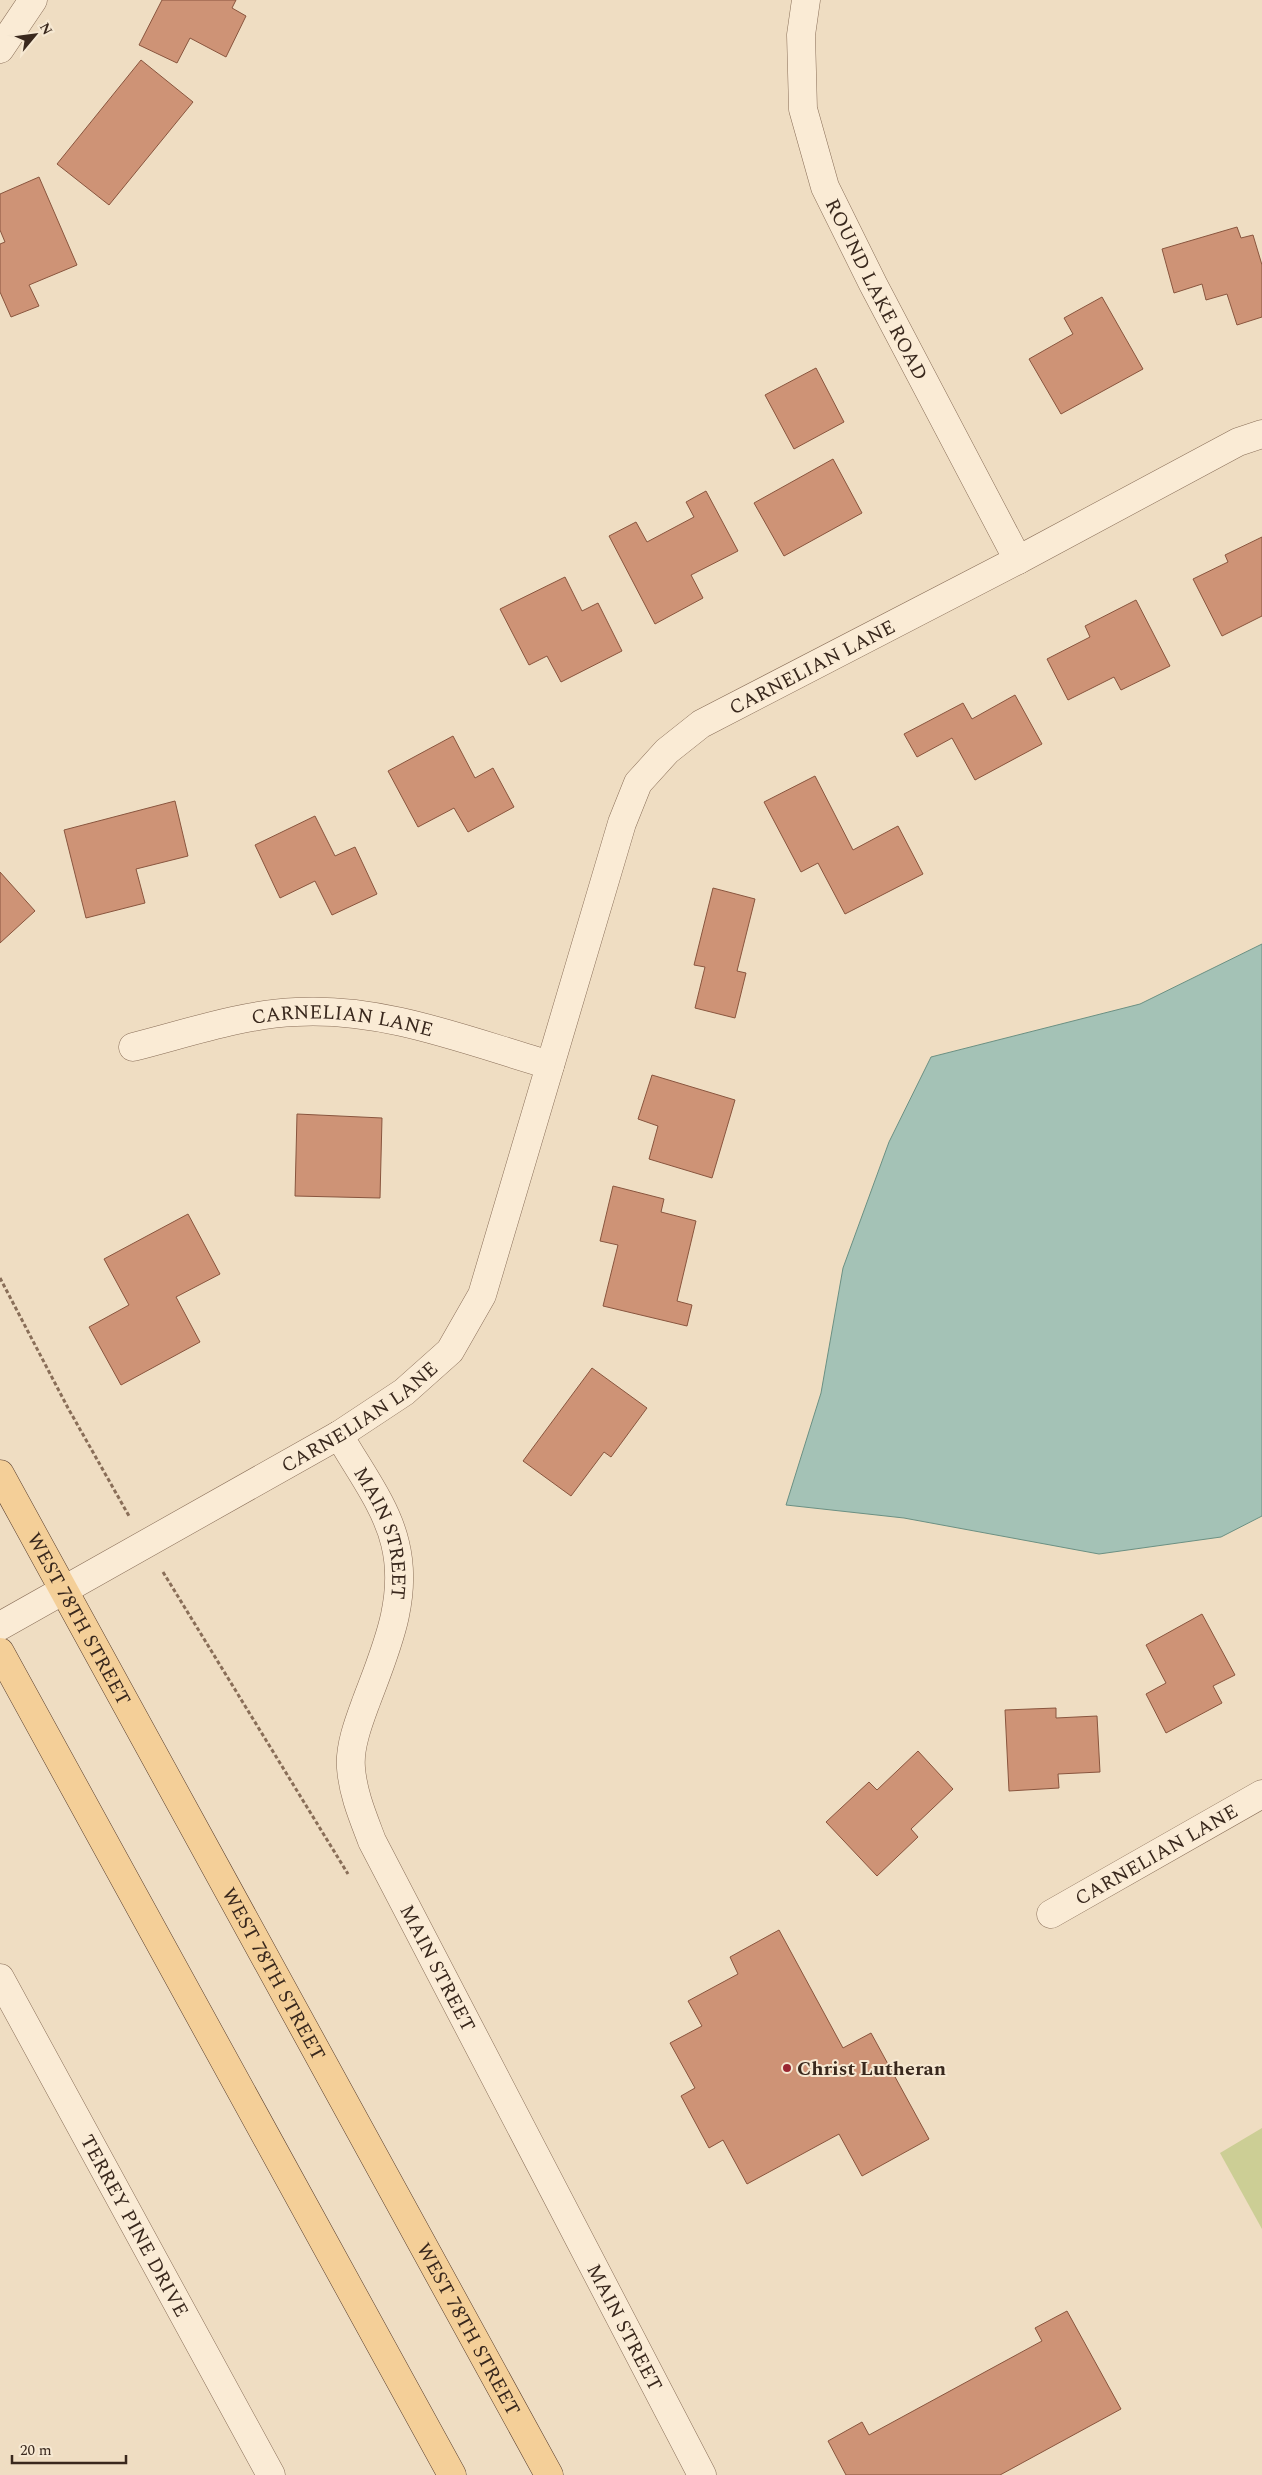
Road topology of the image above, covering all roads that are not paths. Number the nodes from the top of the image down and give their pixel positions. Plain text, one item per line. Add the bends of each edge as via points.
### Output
1 (34, 0) edge
2 (806, 0) edge
3 (0, 49) edge
4 (1262, 434) edge
5 (1018, 560) junction
6 (133, 1047) dead end
7 (550, 1065) junction
8 (339, 1436) junction
9 (0, 1474) edge
10 (64, 1589) junction
11 (0, 1626) edge
12 (0, 1652) edge
13 (1262, 1794) edge
14 (1051, 1914) dead end
15 (0, 1978) edge
16 (271, 2475) edge
17 (452, 2475) edge
18 (548, 2475) edge
19 (702, 2475) edge

1 - 3 street
2 - 5 street, ROUND LAKE ROAD via 801,35 803,108 825,187
4 - 5 street, CARNELIAN LANE via 1238,442
5 - 7 street, CARNELIAN LANE via 702,724 667,751 638,783 622,823
6 - 7 street, CARNELIAN LANE via 235,1021 295,1012 356,1013 418,1025
7 - 8 street, CARNELIAN LANE via 482,1295 450,1351 404,1392
8 - 10 street, CARNELIAN LANE
8 - 19 street, MAIN STREET via 384,1514 395,1543 399,1575 398,1605 355,1738 351,1766 355,1798 377,1849
9 - 10 main road, WEST 78TH STREET
10 - 11 street, CARNELIAN LANE
10 - 18 main road, WEST 78TH STREET
12 - 17 main road
13 - 14 street, CARNELIAN LANE
15 - 16 street, TERREY PINE DRIVE

